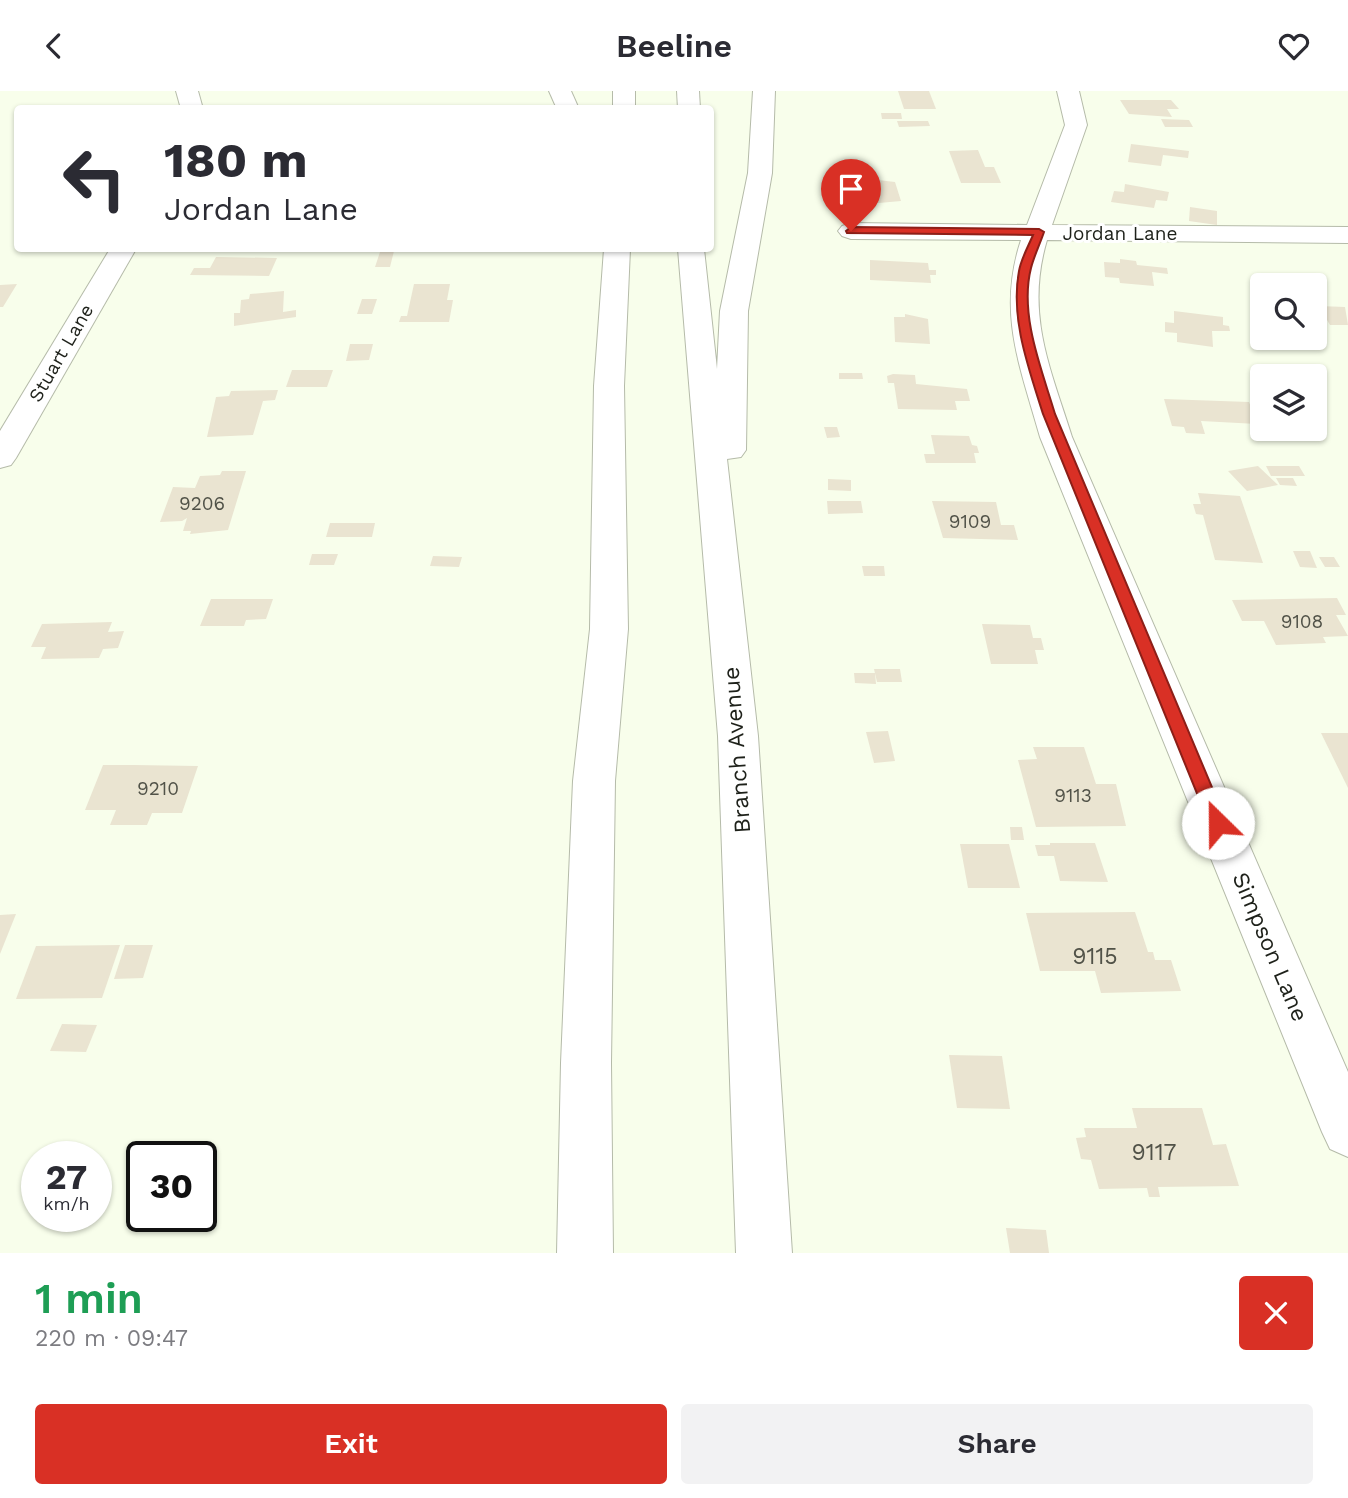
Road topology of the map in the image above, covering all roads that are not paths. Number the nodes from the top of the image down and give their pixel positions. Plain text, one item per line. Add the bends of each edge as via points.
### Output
1 (764, 91) edge
2 (1068, 91) edge
3 (851, 231) dead end
4 (1039, 232) junction
5 (1348, 235) edge
6 (121, 252) edge
7 (606, 252) edge
8 (617, 252) edge
9 (691, 252) edge
10 (613, 314) junction
11 (1, 454) edge
12 (726, 609) junction
13 (1348, 1132) edge
14 (585, 1253) edge
15 (764, 1253) edge

1 - 12 main road via 760,173 734,311
2 - 4 main road, Simpson Lane via 1076,125
3 - 4 main road, Jordan Lane
4 - 5 main road, Jordan Lane
4 - 13 main road, Simpson Lane via 1025,269 1022,296 1029,347 1056,437
6 - 11 main road, Stuart Lane
7 - 10 main road
8 - 10 main road
9 - 12 main road, Branch Avenue
10 - 14 main road via 608,629 593,808
12 - 15 main road, Branch Avenue via 738,736

